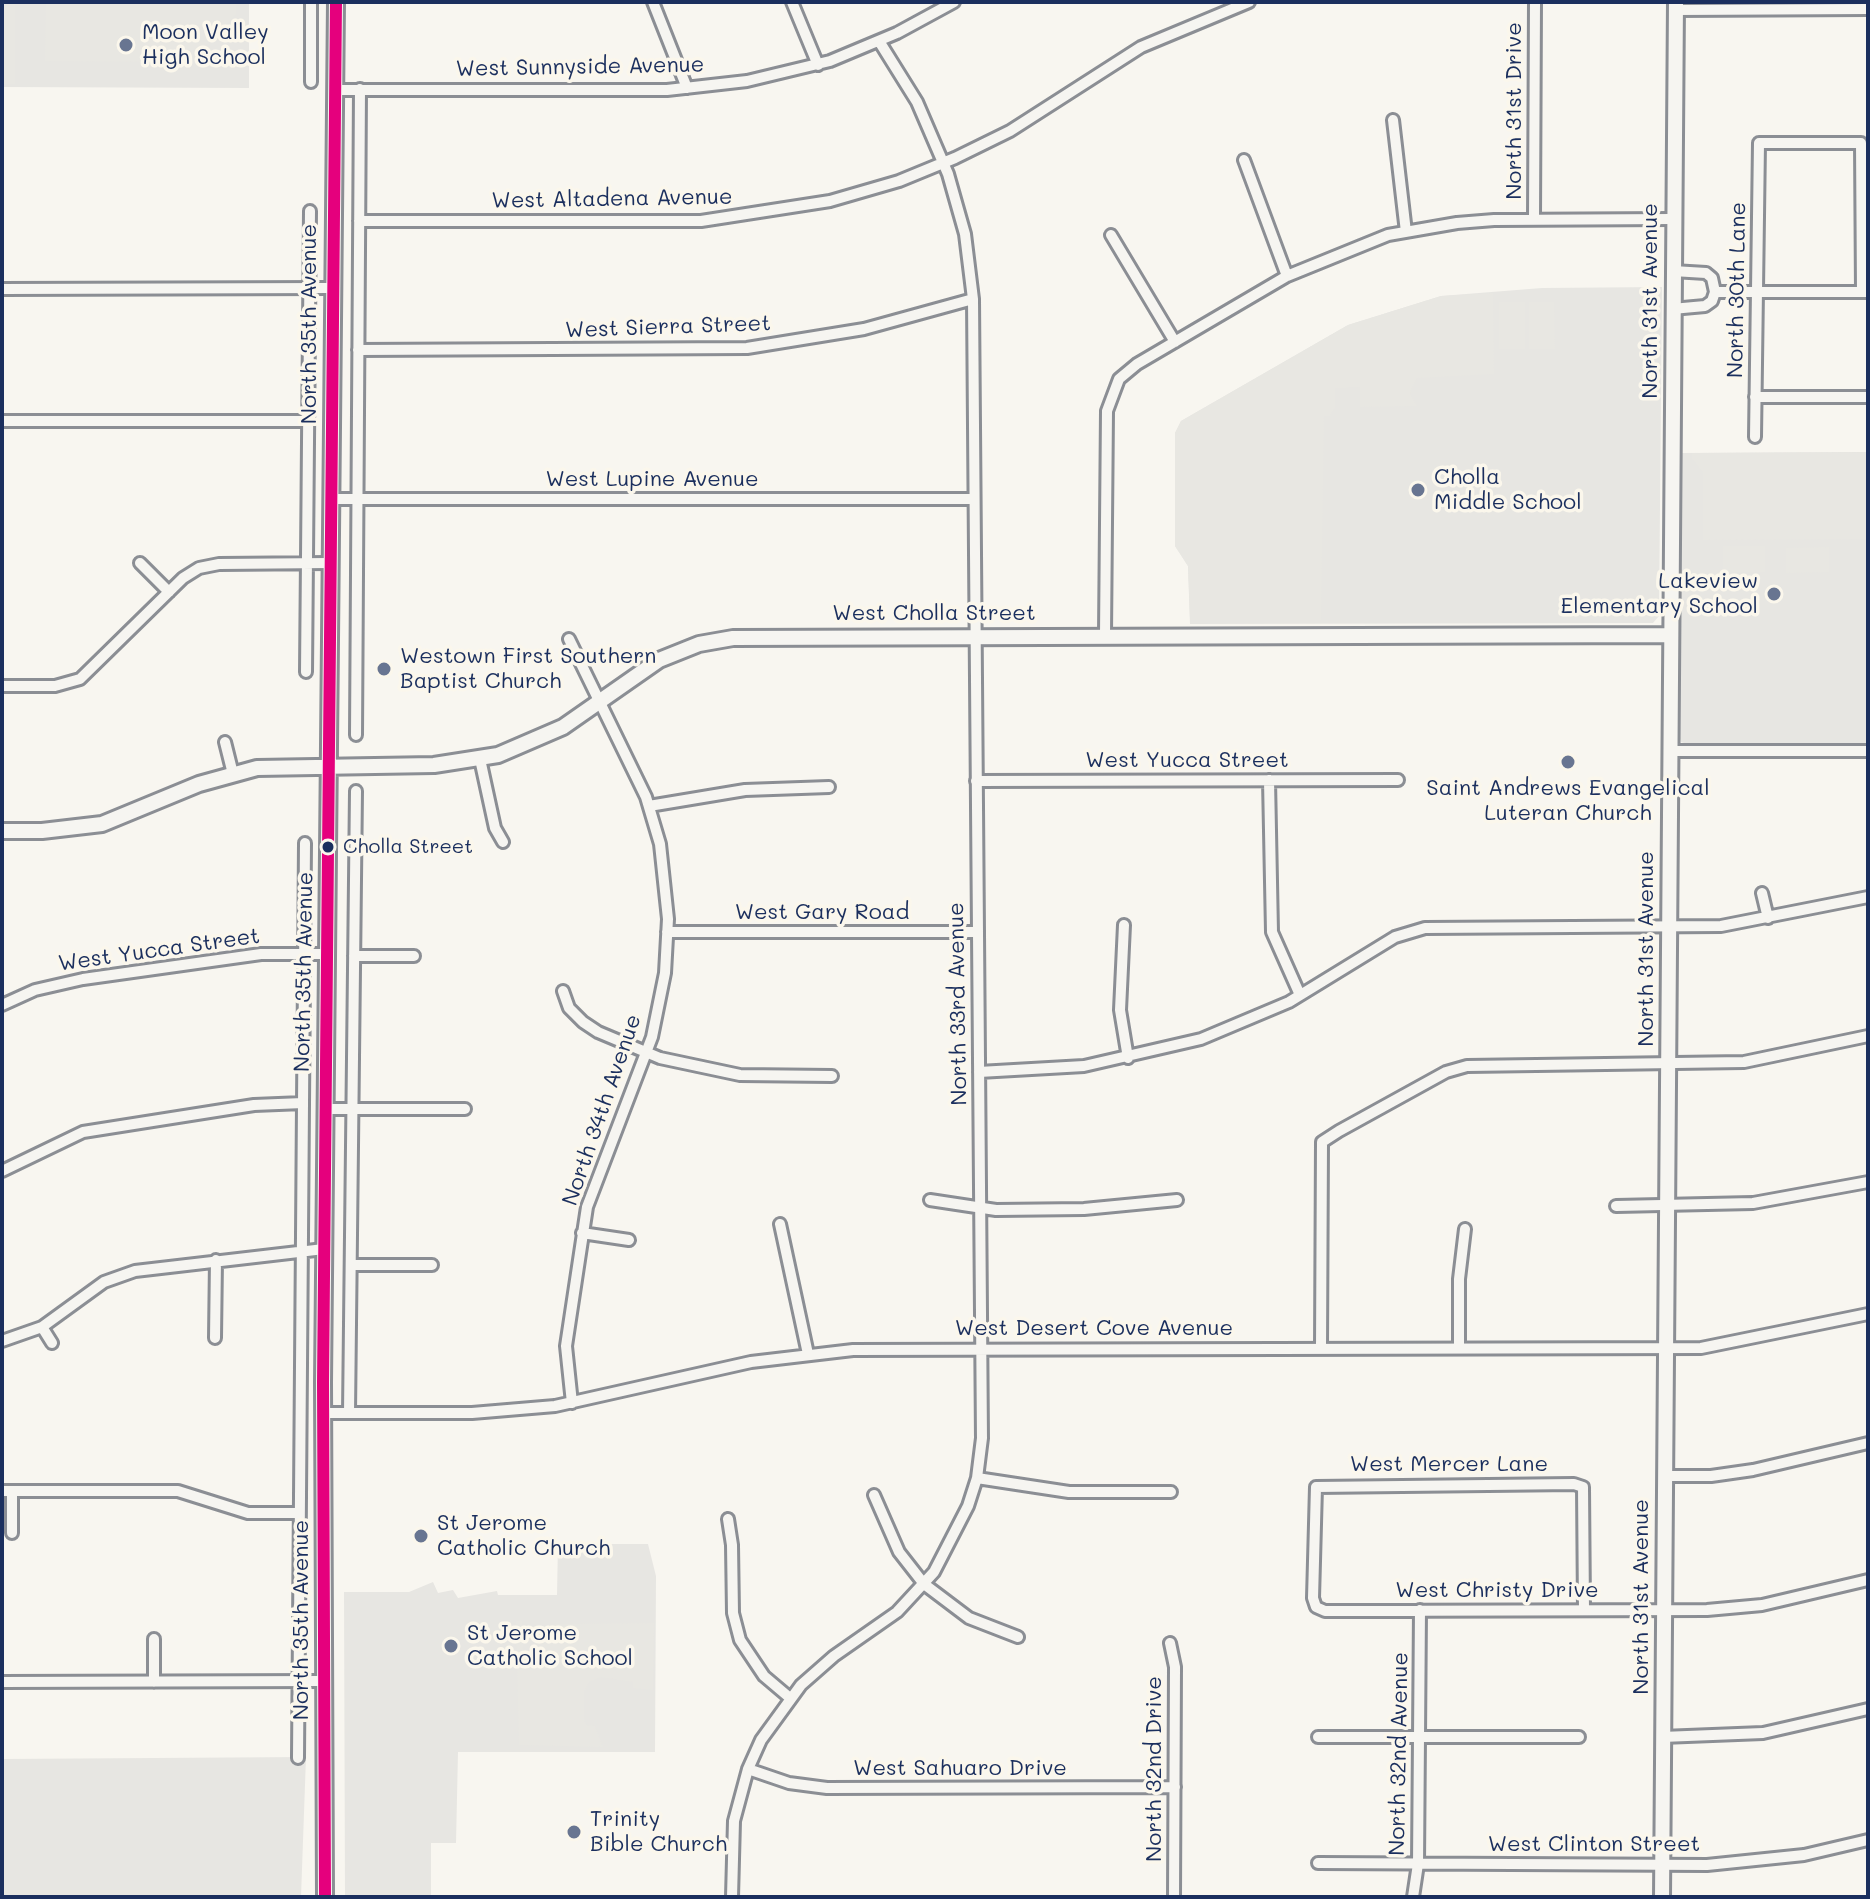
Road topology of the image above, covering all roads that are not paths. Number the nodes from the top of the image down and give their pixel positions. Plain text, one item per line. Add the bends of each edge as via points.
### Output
1 (311, 2) edge
2 (336, 2) edge
3 (653, 2) edge
4 (792, 2) edge
5 (954, 2) edge
6 (1249, 2) edge
7 (1535, 2) edge
8 (1676, 6) edge
9 (1813, 6) edge
10 (936, 7) edge
11 (1868, 9) edge
12 (879, 41) junction
13 (818, 65) junction
14 (311, 82) dead end
15 (687, 88) junction
16 (360, 89) junction
17 (334, 90) junction
18 (1393, 120) dead end
19 (1244, 160) dead end
20 (944, 163) junction
21 (310, 211) dead end
22 (1534, 219) junction
23 (1672, 219) junction
24 (359, 221) junction
25 (1406, 232) junction
26 (1111, 235) dead end
27 (1673, 271) junction
28 (1287, 276) junction
29 (309, 288) junction
30 (331, 288) junction
31 (2, 289) edge
32 (1715, 292) junction
33 (1865, 292) edge
34 (1756, 293) junction
35 (973, 299) junction
36 (1672, 309) junction
37 (1175, 342) junction
38 (358, 350) junction
39 (1755, 397) junction
40 (1868, 397) edge
41 (2, 421) edge
42 (308, 421) junction
43 (1755, 437) dead end
44 (330, 499) junction
45 (357, 499) junction
46 (974, 499) junction
47 (140, 563) dead end
48 (308, 563) junction
49 (329, 563) junction
50 (169, 592) junction
51 (1105, 634) junction
52 (974, 635) junction
53 (1669, 635) junction
54 (569, 639) dead end
55 (306, 672) dead end
56 (2, 686) edge
57 (602, 700) junction
58 (356, 735) dead end
59 (225, 742) dead end
60 (1669, 751) junction
61 (1868, 751) edge
62 (480, 759) junction
63 (328, 764) junction
64 (233, 774) junction
65 (1269, 780) junction
66 (1398, 780) dead end
67 (976, 781) junction
68 (829, 787) dead end
69 (356, 791) dead end
70 (649, 806) junction
71 (2, 831) edge
72 (503, 842) dead end
73 (305, 843) dead end
74 (1762, 893) dead end
75 (1868, 897) edge
76 (1768, 918) junction
77 (1124, 925) dead end
78 (1669, 926) junction
79 (667, 932) junction
80 (977, 932) junction
81 (305, 953) junction
82 (326, 954) junction
83 (354, 956) junction
84 (414, 956) dead end
85 (563, 991) dead end
86 (1300, 995) junction
87 (2, 1005) edge
88 (1868, 1036) edge
89 (646, 1052) junction
90 (1128, 1058) junction
91 (1667, 1064) junction
92 (979, 1072) junction
93 (832, 1076) dead end
94 (303, 1103) junction
95 (325, 1109) junction
96 (352, 1109) junction
97 (465, 1109) dead end
98 (2, 1171) edge
99 (1868, 1182) edge
100 (930, 1200) dead end
101 (1177, 1200) dead end
102 (1616, 1206) dead end
103 (1666, 1206) junction
104 (981, 1208) junction
105 (780, 1224) dead end
106 (1465, 1229) dead end
107 (582, 1233) junction
108 (629, 1240) dead end
109 (302, 1249) junction
110 (324, 1249) junction
111 (216, 1260) junction
112 (351, 1265) junction
113 (432, 1265) dead end
114 (1868, 1314) edge
115 (42, 1327) junction
116 (215, 1338) dead end
117 (2, 1341) edge
118 (52, 1343) dead end
119 (982, 1348) junction
120 (1321, 1348) junction
121 (1459, 1348) junction
122 (1665, 1348) junction
123 (808, 1354) junction
124 (572, 1403) junction
125 (323, 1413) junction
126 (349, 1413) junction
127 (1868, 1443) edge
128 (1664, 1476) junction
129 (977, 1478) junction
130 (7, 1491) edge
131 (1171, 1492) dead end
132 (874, 1495) dead end
133 (299, 1513) junction
134 (728, 1519) dead end
135 (12, 1533) dead end
136 (1868, 1580) edge
137 (924, 1584) junction
138 (1316, 1607) joint
139 (1420, 1610) junction
140 (1584, 1610) junction
141 (1664, 1610) junction
142 (1018, 1637) dead end
143 (154, 1639) dead end
144 (1170, 1643) dead end
145 (323, 1681) junction
146 (2, 1682) edge
147 (154, 1682) junction
148 (298, 1682) junction
149 (790, 1698) junction
150 (1868, 1709) edge
151 (1318, 1737) dead end
152 (1419, 1737) junction
153 (1579, 1737) dead end
154 (1662, 1737) junction
155 (298, 1758) dead end
156 (748, 1769) junction
157 (1175, 1787) junction
158 (1868, 1840) edge
159 (1318, 1863) dead end
160 (1418, 1864) junction
161 (1662, 1865) junction
162 (323, 1896) edge
163 (732, 1897) edge
164 (1174, 1897) edge
165 (1413, 1897) edge
166 (1662, 1897) edge

1 - 14 street
2 - 17 street, North 35th Avenue
3 - 15 street
4 - 13 street
5 - 10 street, West Sunnyside Avenue
6 - 20 street, West Altadena Avenue via 1141,47 1010,131
7 - 22 street, North 31st Drive
8 - 9 street
8 - 23 street, North 31st Avenue
9 - 11 street
10 - 12 street, West Sunnyside Avenue
12 - 13 street, West Sunnyside Avenue
12 - 20 street, North 33rd Avenue via 917,102
13 - 15 street, West Sunnyside Avenue
15 - 16 street, West Sunnyside Avenue
16 - 17 street, West Sunnyside Avenue
16 - 24 street
17 - 30 street, North 35th Avenue
18 - 25 street
19 - 28 street
20 - 24 street, West Altadena Avenue via 860,193 753,216 701,221
20 - 35 street, North 33rd Avenue via 965,234
21 - 29 street, North 35th Avenue
22 - 23 street
22 - 25 street
23 - 27 street, North 31st Avenue
24 - 38 street
25 - 28 street
26 - 37 street
27 - 32 street via 1706,273
27 - 36 street, North 31st Avenue
28 - 37 street
29 - 30 street
29 - 31 street
29 - 42 street, North 35th Avenue
30 - 44 street, North 35th Avenue
32 - 34 street
32 - 36 street via 1705,306
33 - 34 street
33 - 34 street, North 30th Lane via 1861,143 1759,143
34 - 39 street, North 30th Lane
35 - 38 street, West Sierra Street via 849,333 747,348
35 - 46 street, North 33rd Avenue
36 - 53 street, North 31st Avenue
37 - 51 street via 1119,379 1107,411
38 - 45 street
39 - 40 street
39 - 43 street, North 30th Lane
41 - 42 street
42 - 48 street, North 35th Avenue
44 - 45 street, West Lupine Avenue
44 - 49 street, North 35th Avenue
45 - 46 street, West Lupine Avenue
45 - 58 street
46 - 52 street, North 33rd Avenue
47 - 50 street
48 - 49 street
48 - 50 street via 209,565
48 - 55 street, North 35th Avenue
49 - 63 street, North 35th Avenue
50 - 56 street via 80,679 63,685
51 - 52 street, West Cholla Street
51 - 53 street, West Cholla Street
52 - 57 street, West Cholla Street via 733,638 659,660
52 - 67 street, North 33rd Avenue
53 - 60 street, North 31st Avenue
54 - 57 street, North 34th Avenue
57 - 62 street, West Cholla Street via 542,739
57 - 70 street, North 34th Avenue
59 - 64 street
60 - 61 street
60 - 78 street, North 31st Avenue
62 - 63 street, West Cholla Street via 434,765
62 - 72 street
63 - 64 street, West Cholla Street
63 - 82 street, North 35th Avenue
64 - 71 street, West Cholla Street via 102,824
65 - 66 street, West Yucca Street
65 - 67 street, West Yucca Street
65 - 86 street via 1272,932
67 - 80 street, North 33rd Avenue
68 - 70 street via 745,790
69 - 83 street
70 - 79 street, North 34th Avenue via 665,872
73 - 81 street, North 35th Avenue
74 - 76 street
75 - 76 street
76 - 78 street via 1721,926
77 - 90 street via 1120,1010
78 - 86 street via 1425,928 1395,937
78 - 91 street, North 31st Avenue
79 - 80 street, West Gary Road
79 - 89 street, North 34th Avenue via 665,973
80 - 92 street, North 33rd Avenue
81 - 82 street, West Yucca Street
81 - 87 street, West Yucca Street via 261,954 83,979 35,990
81 - 94 street, North 35th Avenue
82 - 95 street, North 35th Avenue
83 - 84 street
83 - 96 street
85 - 89 street via 569,1008 583,1022
86 - 90 street via 1201,1039
88 - 91 street via 1744,1062
89 - 93 street via 740,1075
89 - 107 street, North 34th Avenue via 592,1192
90 - 92 street via 1037,1071
91 - 103 street, North 31st Avenue
91 - 120 street via 1467,1066 1446,1072 1322,1142
92 - 104 street, North 33rd Avenue
94 - 98 street via 266,1103 112,1125 54,1143
94 - 109 street, North 35th Avenue
95 - 96 street
95 - 110 street, North 35th Avenue
96 - 97 street
96 - 112 street
99 - 103 street via 1753,1203
100 - 104 street
101 - 104 street via 1084,1209
102 - 103 street
103 - 122 street, North 31st Avenue
104 - 119 street, North 33rd Avenue
105 - 123 street
106 - 121 street
107 - 108 street, North 34th Avenue
107 - 124 street, North 34th Avenue via 566,1346
109 - 110 street
109 - 111 street
109 - 133 street, North 35th Avenue
110 - 125 street, North 35th Avenue
111 - 115 street via 135,1271 104,1282
111 - 116 street
112 - 113 street
112 - 126 street
114 - 122 street, West Desert Cove Avenue via 1722,1346
115 - 117 street
115 - 118 street
119 - 120 street, West Desert Cove Avenue
119 - 123 street, West Desert Cove Avenue
119 - 129 street, North 33rd Avenue
120 - 121 street, West Desert Cove Avenue
121 - 122 street, West Desert Cove Avenue
122 - 128 street, North 31st Avenue
123 - 124 street, West Desert Cove Avenue via 718,1368
124 - 126 street, West Desert Cove Avenue via 472,1413
125 - 126 street, West Desert Cove Avenue
125 - 145 street, North 35th Avenue
127 - 128 street via 1753,1470
128 - 141 street, North 31st Avenue
129 - 131 street via 1069,1492
129 - 137 street, North 33rd Avenue via 958,1530
130 - 133 street via 178,1491 248,1513
130 - 135 street
132 - 137 street via 899,1552
133 - 148 street, North 35th Avenue
134 - 149 street via 733,1613 740,1640 764,1676
136 - 141 street, West Christy Drive via 1762,1605
137 - 142 street via 969,1618
137 - 149 street, North 33rd Avenue
138 - 139 street, West Christy Drive
138 - 140 street, West Mercer Lane via 1316,1487 1574,1484 1583,1487
139 - 140 street, West Christy Drive
139 - 152 street, North 32nd Avenue
140 - 141 street, West Christy Drive
141 - 154 street, North 31st Avenue
143 - 147 street
144 - 157 street, North 32nd Drive via 1175,1667
145 - 148 street
145 - 162 street, North 35th Avenue
146 - 147 street
147 - 148 street
148 - 155 street, North 35th Avenue
149 - 156 street, North 33rd Avenue
150 - 154 street via 1763,1733
151 - 152 street
152 - 153 street
152 - 160 street, North 32nd Avenue
154 - 161 street, North 31st Avenue
156 - 157 street, West Sahuaro Drive via 789,1783 827,1788
156 - 163 street, North 33rd Avenue via 734,1821
157 - 164 street, North 32nd Drive
158 - 161 street, West Clinton Street via 1804,1855
159 - 160 street, West Clinton Street
160 - 161 street, West Clinton Street
160 - 165 street, North 32nd Avenue
161 - 166 street, North 31st Avenue

